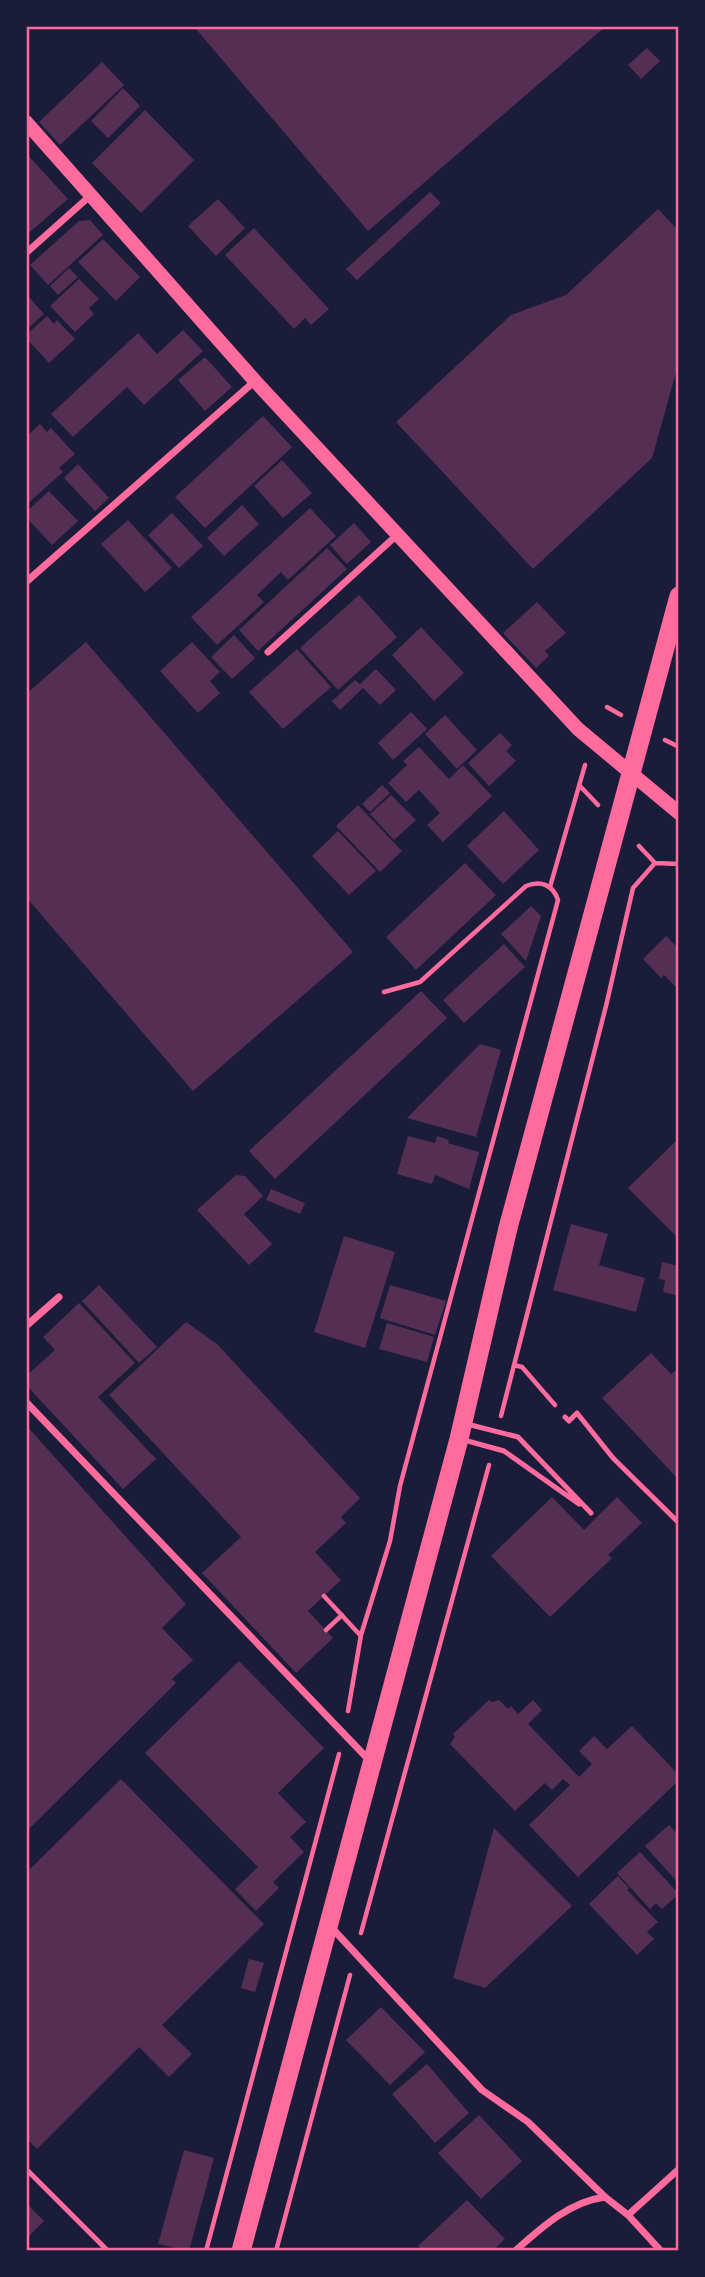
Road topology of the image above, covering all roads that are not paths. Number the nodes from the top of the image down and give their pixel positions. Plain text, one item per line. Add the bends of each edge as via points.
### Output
1 (26, 122) edge
2 (91, 195) junction
3 (26, 253) edge
4 (255, 381) junction
5 (397, 535) junction
6 (26, 582) edge
7 (679, 596) edge
8 (268, 652) dead end
9 (631, 773) junction
10 (679, 813) edge
11 (59, 1297) dead end
12 (26, 1326) edge
13 (26, 1402) edge
14 (565, 1417) road end
15 (462, 1431) junction
16 (582, 1504) junction
17 (591, 1513) dead end
18 (679, 1523) edge
19 (372, 1763) junction
20 (328, 1924) junction
21 (26, 2169) edge
22 (679, 2169) edge
23 (606, 2197) junction
24 (628, 2215) junction
25 (108, 2251) edge
26 (240, 2251) edge
27 (515, 2251) edge
28 (661, 2251) edge

1 - 2 main road
2 - 3 street
2 - 4 main road
4 - 5 main road
4 - 6 street
5 - 8 street
5 - 9 main road via 578,729
7 - 9 highway
9 - 10 main road
9 - 15 highway via 508,1228
11 - 12 street
13 - 19 street
14 - 18 lane via 569,1421 577,1413 613,1458
15 - 16 lane via 504,1451
15 - 16 lane via 518,1437
15 - 19 highway
16 - 17 lane
19 - 20 highway
20 - 23 street via 482,2090 528,2122
20 - 26 highway
21 - 25 lane
22 - 24 street
23 - 24 street
23 - 27 street via 573,2206
24 - 28 street

